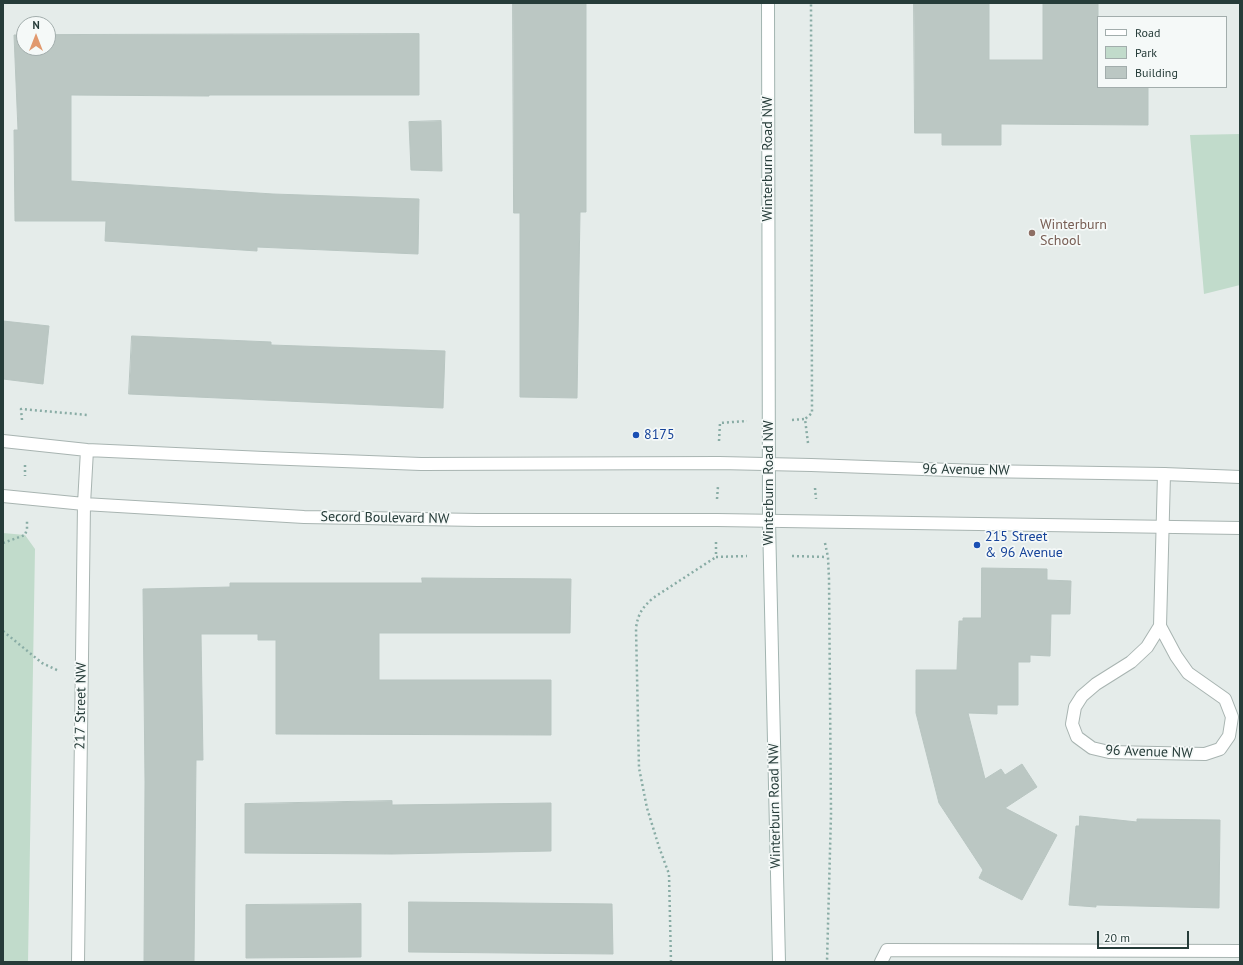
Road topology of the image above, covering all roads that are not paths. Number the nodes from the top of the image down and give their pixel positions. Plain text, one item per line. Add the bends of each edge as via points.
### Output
1 (768, 3) edge
2 (3, 441) edge
3 (87, 450) junction
4 (768, 464) junction
5 (1164, 474) junction
6 (1240, 478) edge
7 (3, 496) edge
8 (84, 504) junction
9 (768, 521) junction
10 (1162, 526) junction
11 (1240, 528) edge
12 (1160, 626) junction
13 (1240, 950) edge
14 (78, 962) edge
15 (779, 962) edge
16 (881, 962) edge

1 - 4 street, Winterburn Road NW
2 - 3 street
3 - 4 street via 420,464
3 - 8 street, 217 Street NW
4 - 5 street, 96 Avenue NW
4 - 9 street, Winterburn Road NW
5 - 6 street, 96 Avenue NW
5 - 10 street, 96 Avenue NW
7 - 8 street, Secord Boulevard NW
8 - 9 street, Secord Boulevard NW via 304,517
8 - 14 street, 217 Street NW
9 - 10 street
9 - 15 street, Winterburn Road NW
10 - 11 street
10 - 12 street, 96 Avenue NW
12 - 12 street, 96 Avenue NW via 1147,647 1131,662 1096,684 1074,707 1072,724 1077,737 1092,748 1109,752 1205,754 1220,749 1229,736 1232,717 1225,699 1188,673
13 - 16 street via 887,950

